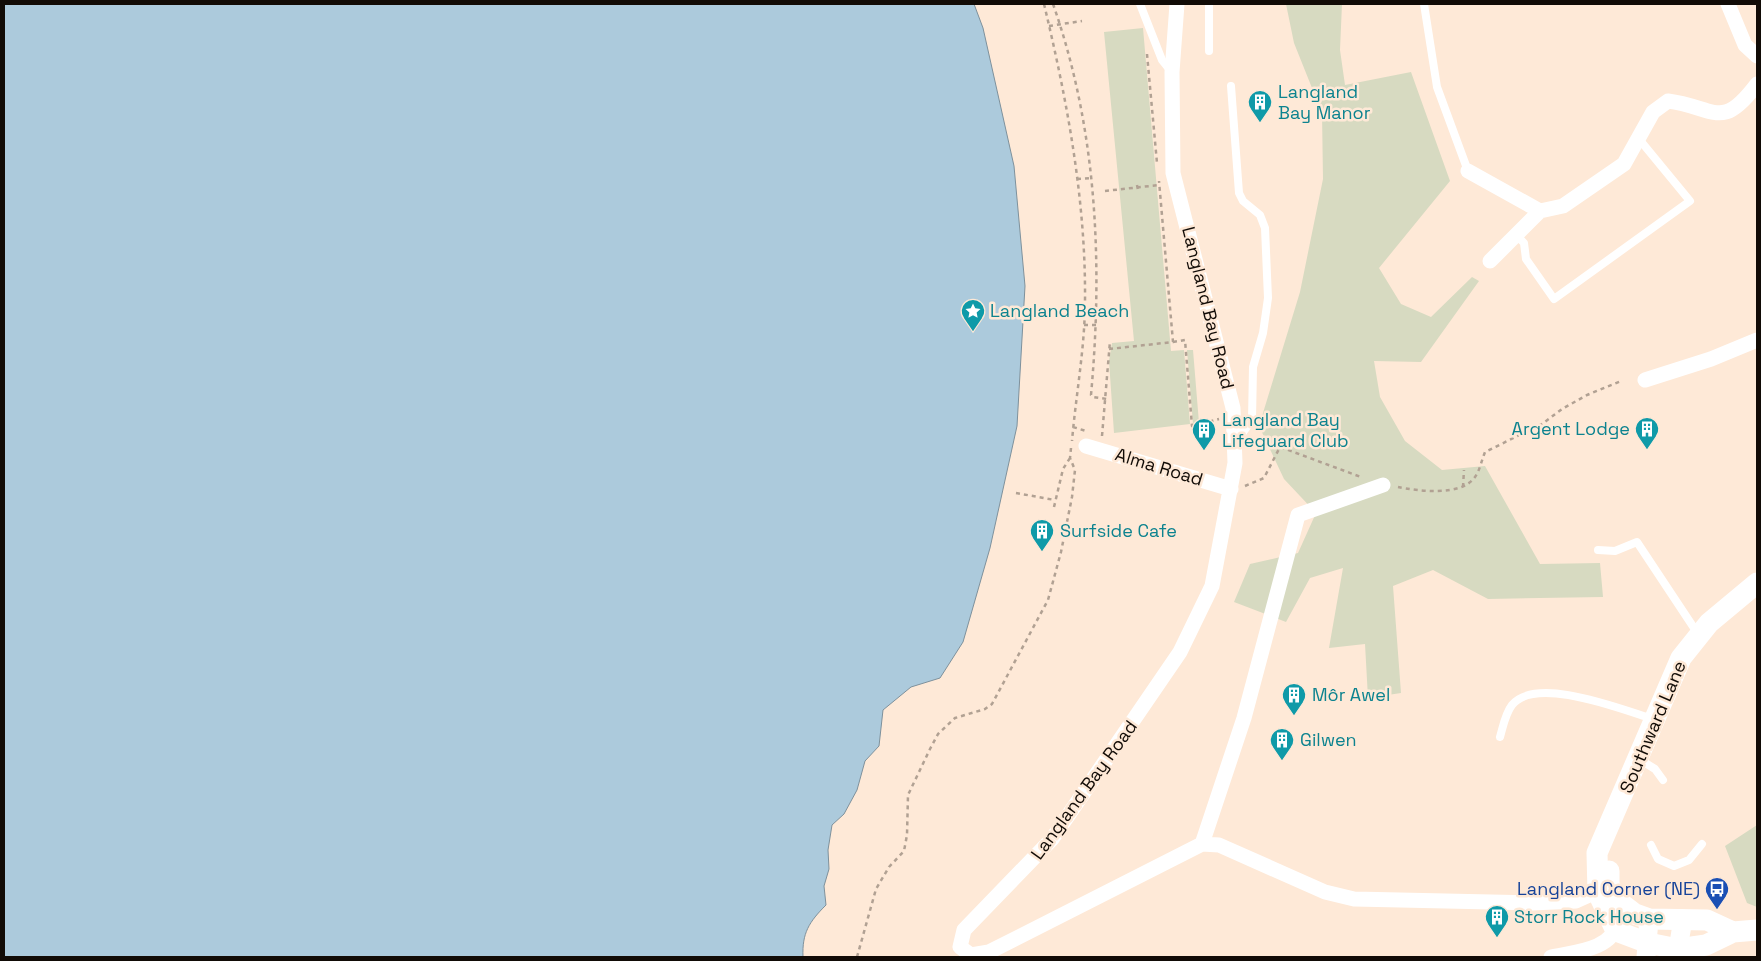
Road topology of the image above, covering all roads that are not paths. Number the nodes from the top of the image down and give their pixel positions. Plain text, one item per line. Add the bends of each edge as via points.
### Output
1 (1140, 4) edge
2 (1177, 4) edge
3 (1209, 4) edge
4 (1424, 4) edge
5 (1728, 4) edge
6 (1209, 51) dead end
7 (1757, 56) edge
8 (1172, 72) junction
9 (1757, 84) edge
10 (1231, 86) dead end
11 (1638, 139) junction
12 (1468, 171) joint
13 (1540, 211) junction
14 (1516, 235) junction
15 (1490, 261) dead end
16 (1757, 340) edge
17 (1645, 380) dead end
18 (1234, 444) junction
19 (1093, 448) road end
20 (1387, 485) road end
21 (1231, 489) junction
22 (1598, 550) dead end
23 (1757, 583) edge
24 (1699, 635) junction
25 (1655, 720) junction
26 (1500, 738) dead end
27 (1639, 759) junction
28 (1663, 780) dead end
29 (1202, 844) junction
30 (1702, 844) dead end
31 (1651, 845) dead end
32 (1603, 889) junction
33 (1622, 904) junction
34 (1650, 919) junction
35 (1683, 919) junction
36 (1750, 928) edge
37 (1616, 931) junction
38 (1647, 950) edge
39 (1676, 953) edge
40 (1551, 957) edge

1 - 8 lane via 1162,60
2 - 8 street, Langland Bay Road
3 - 6 lane
4 - 12 lane via 1437,87
5 - 7 street via 1745,45
8 - 18 street, Langland Bay Road via 1173,173 1233,408
9 - 11 street via 1742,104 1728,112 1705,112 1688,103 1668,101 1654,112
10 - 18 lane via 1239,193 1243,201 1260,215 1265,228 1268,262 1268,298 1263,333 1253,367 1252,420
11 - 13 street via 1624,164 1563,206
11 - 14 lane via 1690,201 1554,299 1526,259 1524,243
12 - 13 street
13 - 14 street
14 - 15 street
16 - 17 street
18 - 21 street, Langland Bay Road
19 - 21 street, Alma Road
20 - 29 street via 1298,515 1244,718
21 - 29 street, Langland Bay Road via 1212,586 1180,652 1052,839 964,930 960,947 971,955 989,952
22 - 24 lane via 1615,550 1637,542
23 - 24 main road, Southward Lane
24 - 25 main road, Southward Lane via 1681,658
25 - 26 lane via 1562,694 1534,693 1513,704
25 - 27 main road, Southward Lane
27 - 28 lane via 1655,769
27 - 32 main road, Southward Lane via 1617,811
29 - 32 street via 1219,845 1325,892 1354,898 1532,903 1576,901
30 - 31 lane via 1689,860 1674,866 1658,859
32 - 33 main road
32 - 37 main road
33 - 34 main road via 1635,914
33 - 37 street
34 - 35 main road
34 - 38 street
35 - 36 main road
35 - 39 street
36 - 39 main road
37 - 38 main road
37 - 40 street via 1602,944
38 - 39 main road

